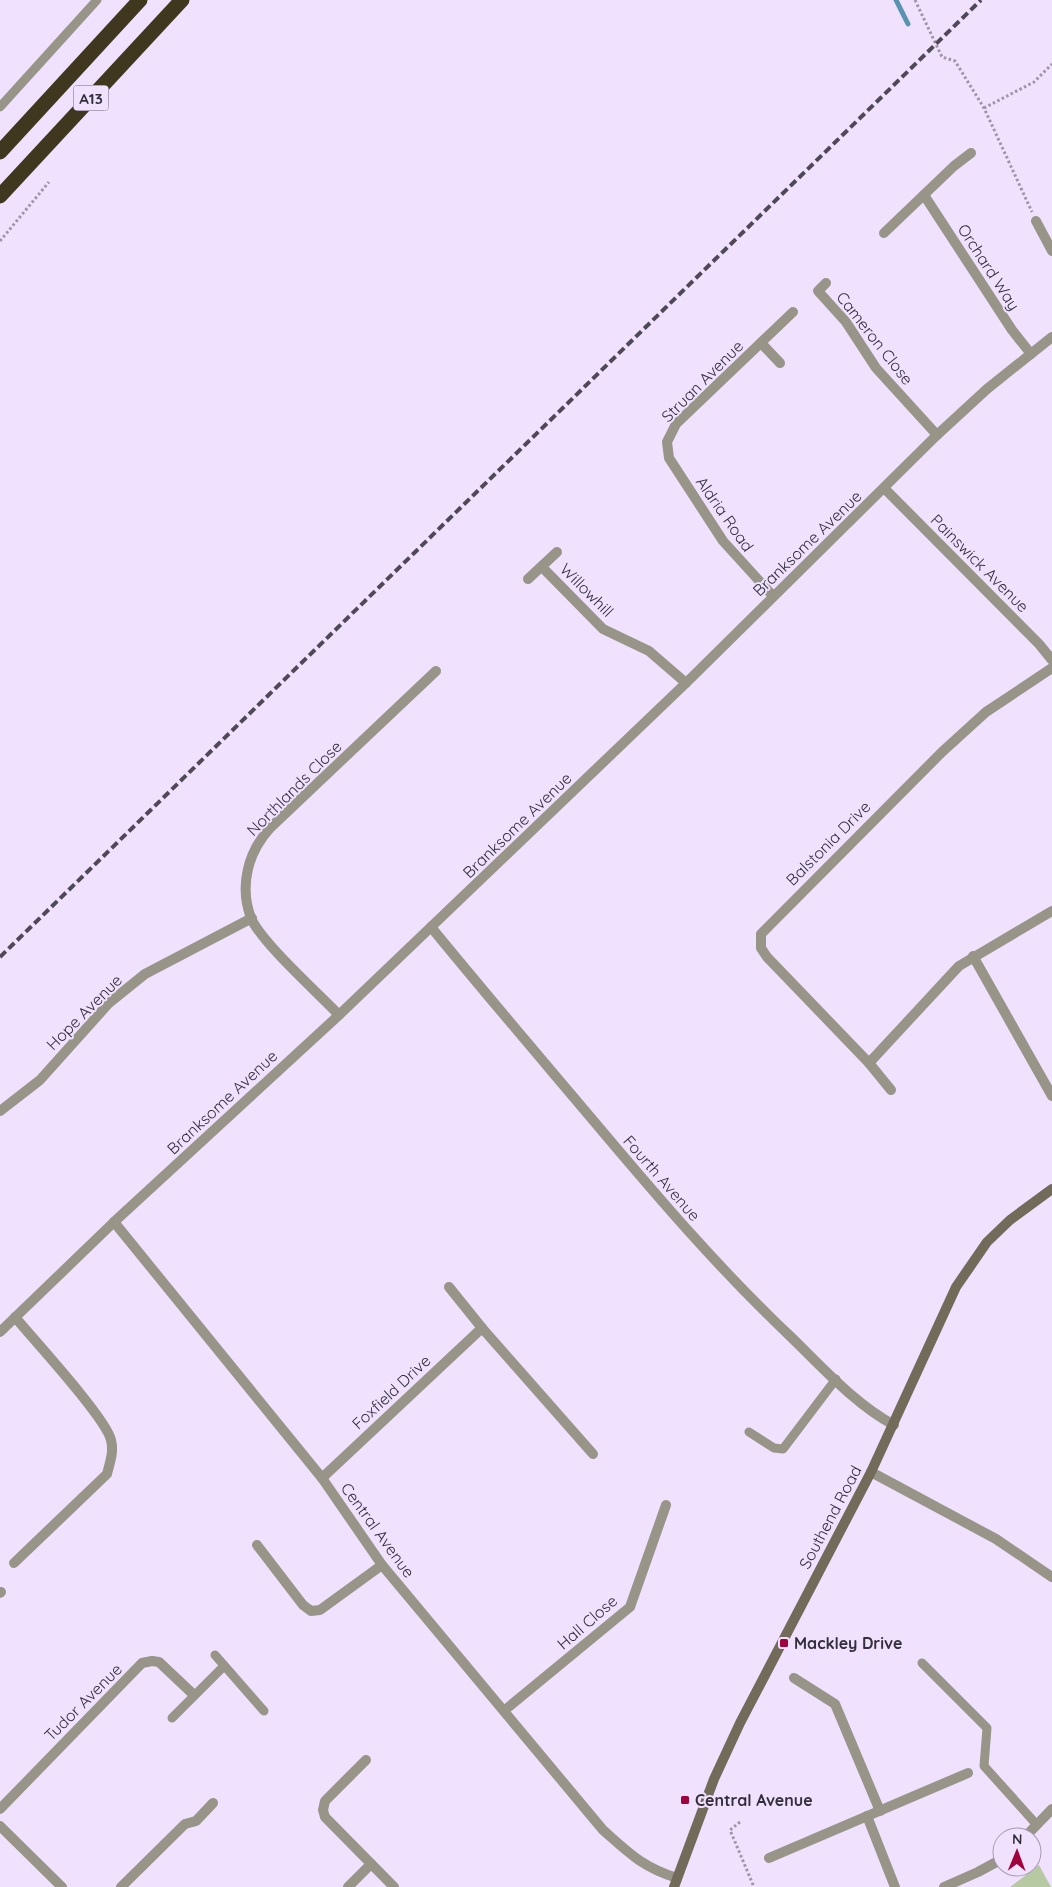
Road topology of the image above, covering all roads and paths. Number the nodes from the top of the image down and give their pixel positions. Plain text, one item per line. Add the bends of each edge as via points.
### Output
1 (97, 0) edge
2 (140, 0) edge
3 (182, 0) edge
4 (915, 0) edge
5 (1052, 64) edge
6 (0, 107) edge
7 (984, 108) junction
8 (0, 152) edge
9 (971, 154) dead end
10 (49, 182) dead end
11 (924, 195) junction
12 (0, 196) edge
13 (1036, 221) joint
14 (884, 233) dead end
15 (0, 240) edge
16 (1052, 250) edge
17 (826, 283) dead end
18 (793, 312) dead end
19 (1052, 337) edge
20 (761, 343) junction
21 (1031, 354) junction
22 (780, 363) dead end
23 (937, 435) junction
24 (666, 442) joint
25 (884, 488) junction
26 (557, 552) dead end
27 (542, 567) junction
28 (528, 580) dead end
29 (773, 596) junction
30 (1052, 660) edge
31 (1052, 668) edge
32 (436, 671) dead end
33 (686, 683) junction
34 (1052, 911) edge
35 (252, 918) junction
36 (431, 927) junction
37 (973, 956) junction
38 (339, 1015) junction
39 (869, 1063) junction
40 (891, 1090) dead end
41 (1052, 1096) edge
42 (0, 1111) edge
43 (1052, 1189) edge
44 (114, 1222) junction
45 (449, 1287) dead end
46 (15, 1317) junction
47 (482, 1328) junction
48 (0, 1332) edge
49 (836, 1379) junction
50 (894, 1425) junction
51 (749, 1432) dead end
52 (593, 1454) dead end
53 (871, 1472) junction
54 (322, 1478) junction
55 (666, 1505) dead end
56 (257, 1545) dead end
57 (14, 1563) dead end
58 (382, 1564) junction
59 (1051, 1575) edge
60 (215, 1655) dead end
61 (922, 1663) dead end
62 (224, 1666) junction
63 (794, 1678) dead end
64 (194, 1695) junction
65 (505, 1710) junction
66 (264, 1711) dead end
67 (172, 1718) dead end
68 (366, 1760) dead end
69 (968, 1773) dead end
70 (213, 1803) dead end
71 (0, 1809) edge
72 (1052, 1809) edge
73 (880, 1811) junction
74 (867, 1816) junction
75 (740, 1822) dead end
76 (1037, 1825) joint
77 (0, 1826) edge
78 (769, 1858) dead end
79 (371, 1864) junction
80 (992, 1864) edge
81 (675, 1882) edge
82 (62, 1887) edge
83 (121, 1887) edge
84 (348, 1887) edge
85 (394, 1887) edge
86 (754, 1887) edge
87 (895, 1887) edge
88 (944, 1887) edge

1 - 6 lane
2 - 8 highway, A13
3 - 12 highway, A13
4 - 7 path via 942,57 955,61
5 - 7 path via 1034,82
7 - 13 path
9 - 11 street
10 - 15 path
11 - 14 street
11 - 21 street, Orchard Way
13 - 16 street
17 - 23 street, Cameron Close via 818,291 846,322 876,368
18 - 20 street, Struan Avenue
19 - 21 street, Branksome Avenue
20 - 22 street, Struan Avenue
20 - 24 street, Struan Avenue via 676,424
21 - 23 street, Branksome Avenue
23 - 25 street, Branksome Avenue
24 - 29 street, Aldria Road via 669,458 723,542
25 - 29 street, Branksome Avenue
25 - 30 street, Painswick Avenue
26 - 27 street, Willowhill
27 - 28 street, Willowhill
27 - 33 street, Willowhill via 603,628 649,651
29 - 33 street, Branksome Avenue
31 - 39 street, Balstonia Drive via 986,712 942,752 761,934 761,948 767,957
32 - 35 street, Northlands Close via 258,843 250,862 246,891
33 - 36 street, Branksome Avenue
34 - 37 street
35 - 38 street, Northlands Close via 267,940
35 - 42 street, Hope Avenue via 145,974 110,1003 40,1080
36 - 38 street, Branksome Avenue
36 - 49 street, Fourth Avenue via 522,1039 691,1235
37 - 39 street via 959,966
37 - 41 street
38 - 44 street, Branksome Avenue
39 - 40 street, Balstonia Drive
43 - 50 street, Southend Road via 1010,1220 987,1242 956,1287
44 - 46 street, Branksome Avenue
44 - 54 street, Central Avenue
45 - 47 street
46 - 48 street, Branksome Avenue
46 - 57 street via 98,1418 111,1438 112,1455 107,1474
47 - 52 street
47 - 54 street, Foxfield Drive
49 - 50 street, Fourth Avenue via 875,1415
49 - 51 lane via 783,1449 774,1448
50 - 53 street, Southend Road
53 - 59 street via 996,1539
53 - 81 street, Southend Road via 740,1723 714,1779
54 - 58 street, Central Avenue
55 - 65 street, Hall Close via 630,1606
56 - 58 street via 311,1611 320,1610
58 - 65 street, Central Avenue
60 - 62 lane
61 - 76 lane via 987,1728 984,1766
62 - 64 lane
62 - 66 lane
63 - 73 street via 835,1704
64 - 67 lane
64 - 71 street, Tudor Avenue via 159,1662 142,1663
65 - 81 street, Central Avenue via 603,1830 637,1860
68 - 79 street via 326,1800 323,1810 325,1817
69 - 73 street
70 - 83 street via 196,1821 184,1824
72 - 76 street
73 - 74 street
74 - 78 street
74 - 87 street
75 - 86 path via 730,1830
77 - 82 street
79 - 84 street
79 - 85 street
80 - 88 street

